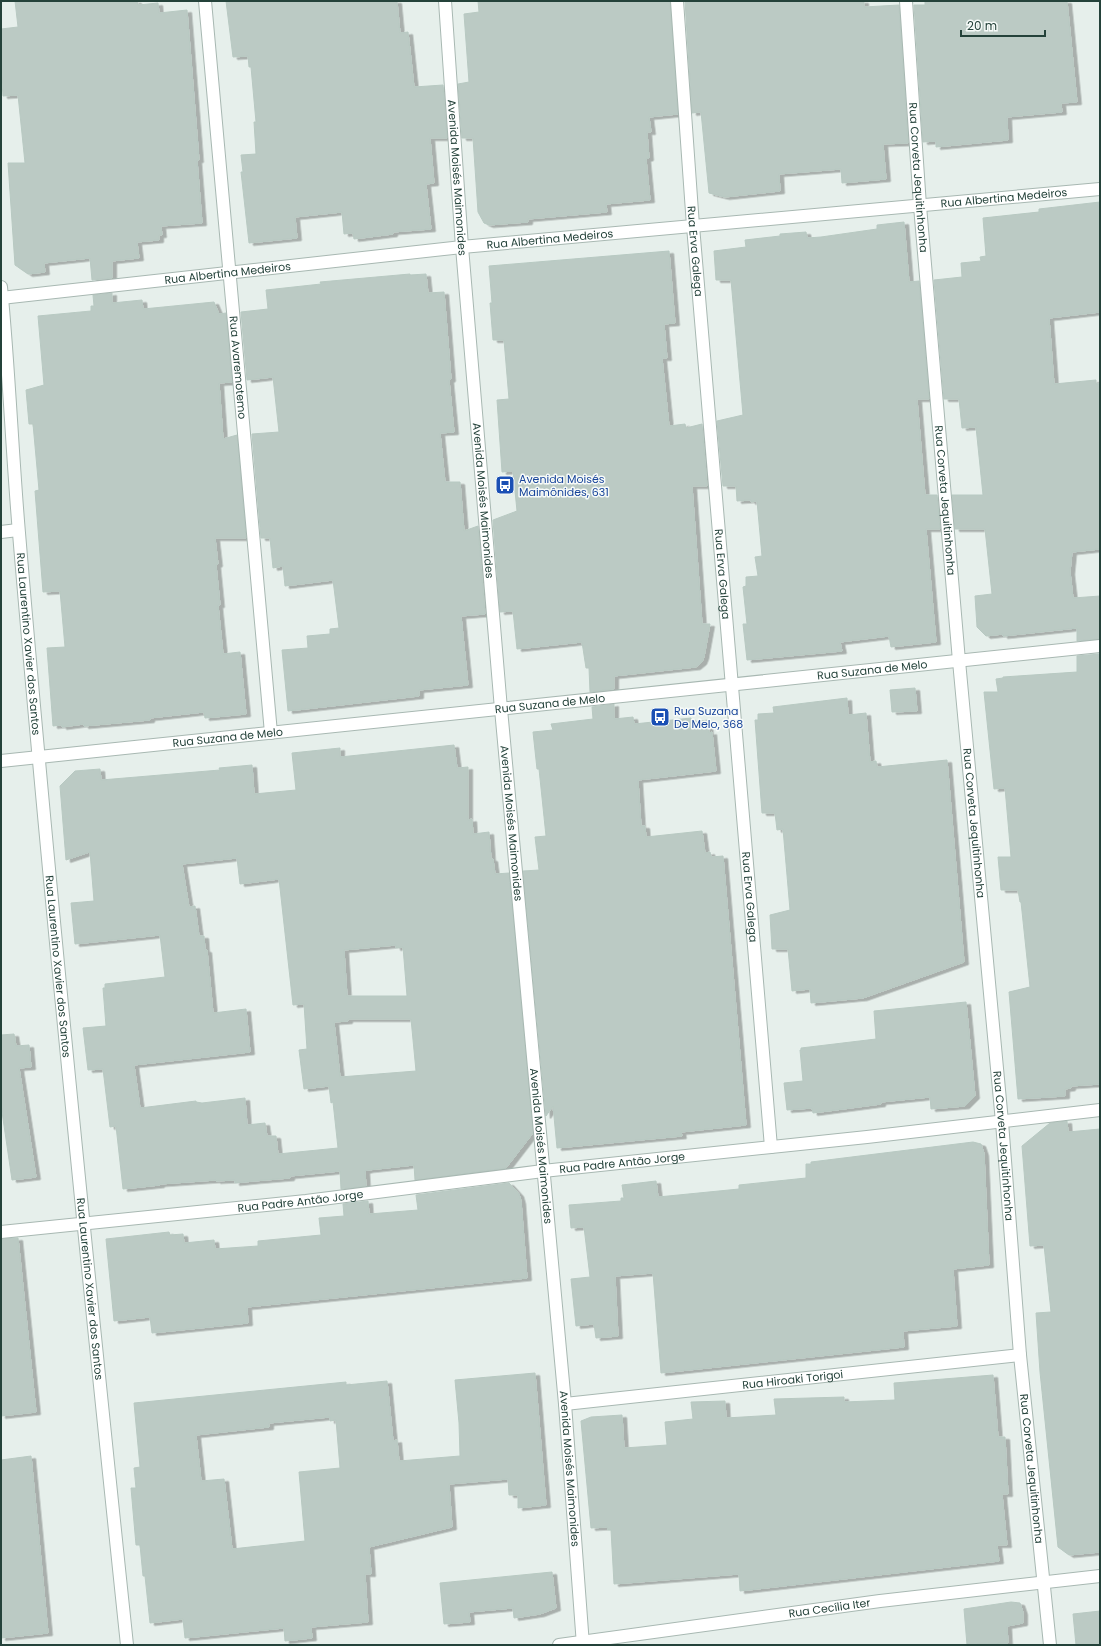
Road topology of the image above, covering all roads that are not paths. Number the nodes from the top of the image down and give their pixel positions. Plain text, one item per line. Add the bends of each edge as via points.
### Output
1 (205, 1) edge
2 (445, 1) edge
3 (677, 1) edge
4 (906, 1) edge
5 (1100, 189) edge
6 (920, 206) junction
7 (693, 226) junction
8 (462, 248) junction
9 (230, 273) junction
10 (1, 294) edge
11 (18, 530) junction
12 (1, 532) edge
13 (1100, 646) edge
14 (959, 661) junction
15 (732, 684) junction
16 (501, 709) junction
17 (270, 733) junction
18 (39, 757) junction
19 (1, 761) edge
20 (1100, 1110) edge
21 (1002, 1122) junction
22 (770, 1147) junction
23 (543, 1171) junction
24 (83, 1224) junction
25 (1, 1232) edge
26 (1020, 1355) junction
27 (565, 1404) junction
28 (1100, 1576) edge
29 (1043, 1582) junction
30 (583, 1644) edge
31 (127, 1645) edge
32 (560, 1645) edge
33 (1050, 1645) edge

1 - 9 street, Rua Avaremotemo
2 - 8 street, Avenida Moisés Maimonides
3 - 7 street, Rua Erva Galega
4 - 6 street, Rua Corveta Jequitinhonha
5 - 6 street, Rua Albertina Medeiros
6 - 7 street, Rua Albertina Medeiros
6 - 14 street, Rua Corveta Jequitinhonha
7 - 8 street, Rua Albertina Medeiros
7 - 15 street, Rua Erva Galega
8 - 9 street, Rua Albertina Medeiros
8 - 16 street, Avenida Moisés Maimonides
9 - 10 street, Rua Albertina Medeiros
9 - 17 street, Rua Avaremotemo
10 - 11 street, Rua Laurentino Xavier dos Santos
11 - 12 street
11 - 18 street, Rua Laurentino Xavier dos Santos
13 - 14 street, Rua Suzana de Melo
14 - 15 street, Rua Suzana de Melo
14 - 21 street, Rua Corveta Jequitinhonha
15 - 16 street, Rua Suzana de Melo
15 - 22 street, Rua Erva Galega
16 - 17 street, Rua Suzana de Melo
16 - 23 street, Avenida Moisés Maimonides
17 - 18 street, Rua Suzana de Melo
18 - 19 street, Rua Suzana de Melo
18 - 24 street, Rua Laurentino Xavier dos Santos
20 - 21 street, Rua Padre Antão Jorge
21 - 22 street, Rua Padre Antão Jorge
21 - 26 street, Rua Corveta Jequitinhonha
22 - 23 street, Rua Padre Antão Jorge
23 - 24 street, Rua Padre Antão Jorge
23 - 27 street, Avenida Moisés Maimonides
24 - 25 street, Rua Padre Antão Jorge
24 - 31 street, Rua Laurentino Xavier dos Santos
26 - 27 street, Rua Hiroaki Torigoi
26 - 29 street, Rua Corveta Jequitinhonha
27 - 30 street, Avenida Moisés Maimonides
28 - 29 street, Rua Cecília Iter
29 - 30 street, Rua Cecília Iter via 880,1601
29 - 33 street, Rua Corveta Jequitinhonha
30 - 32 street, Rua Cecília Iter

